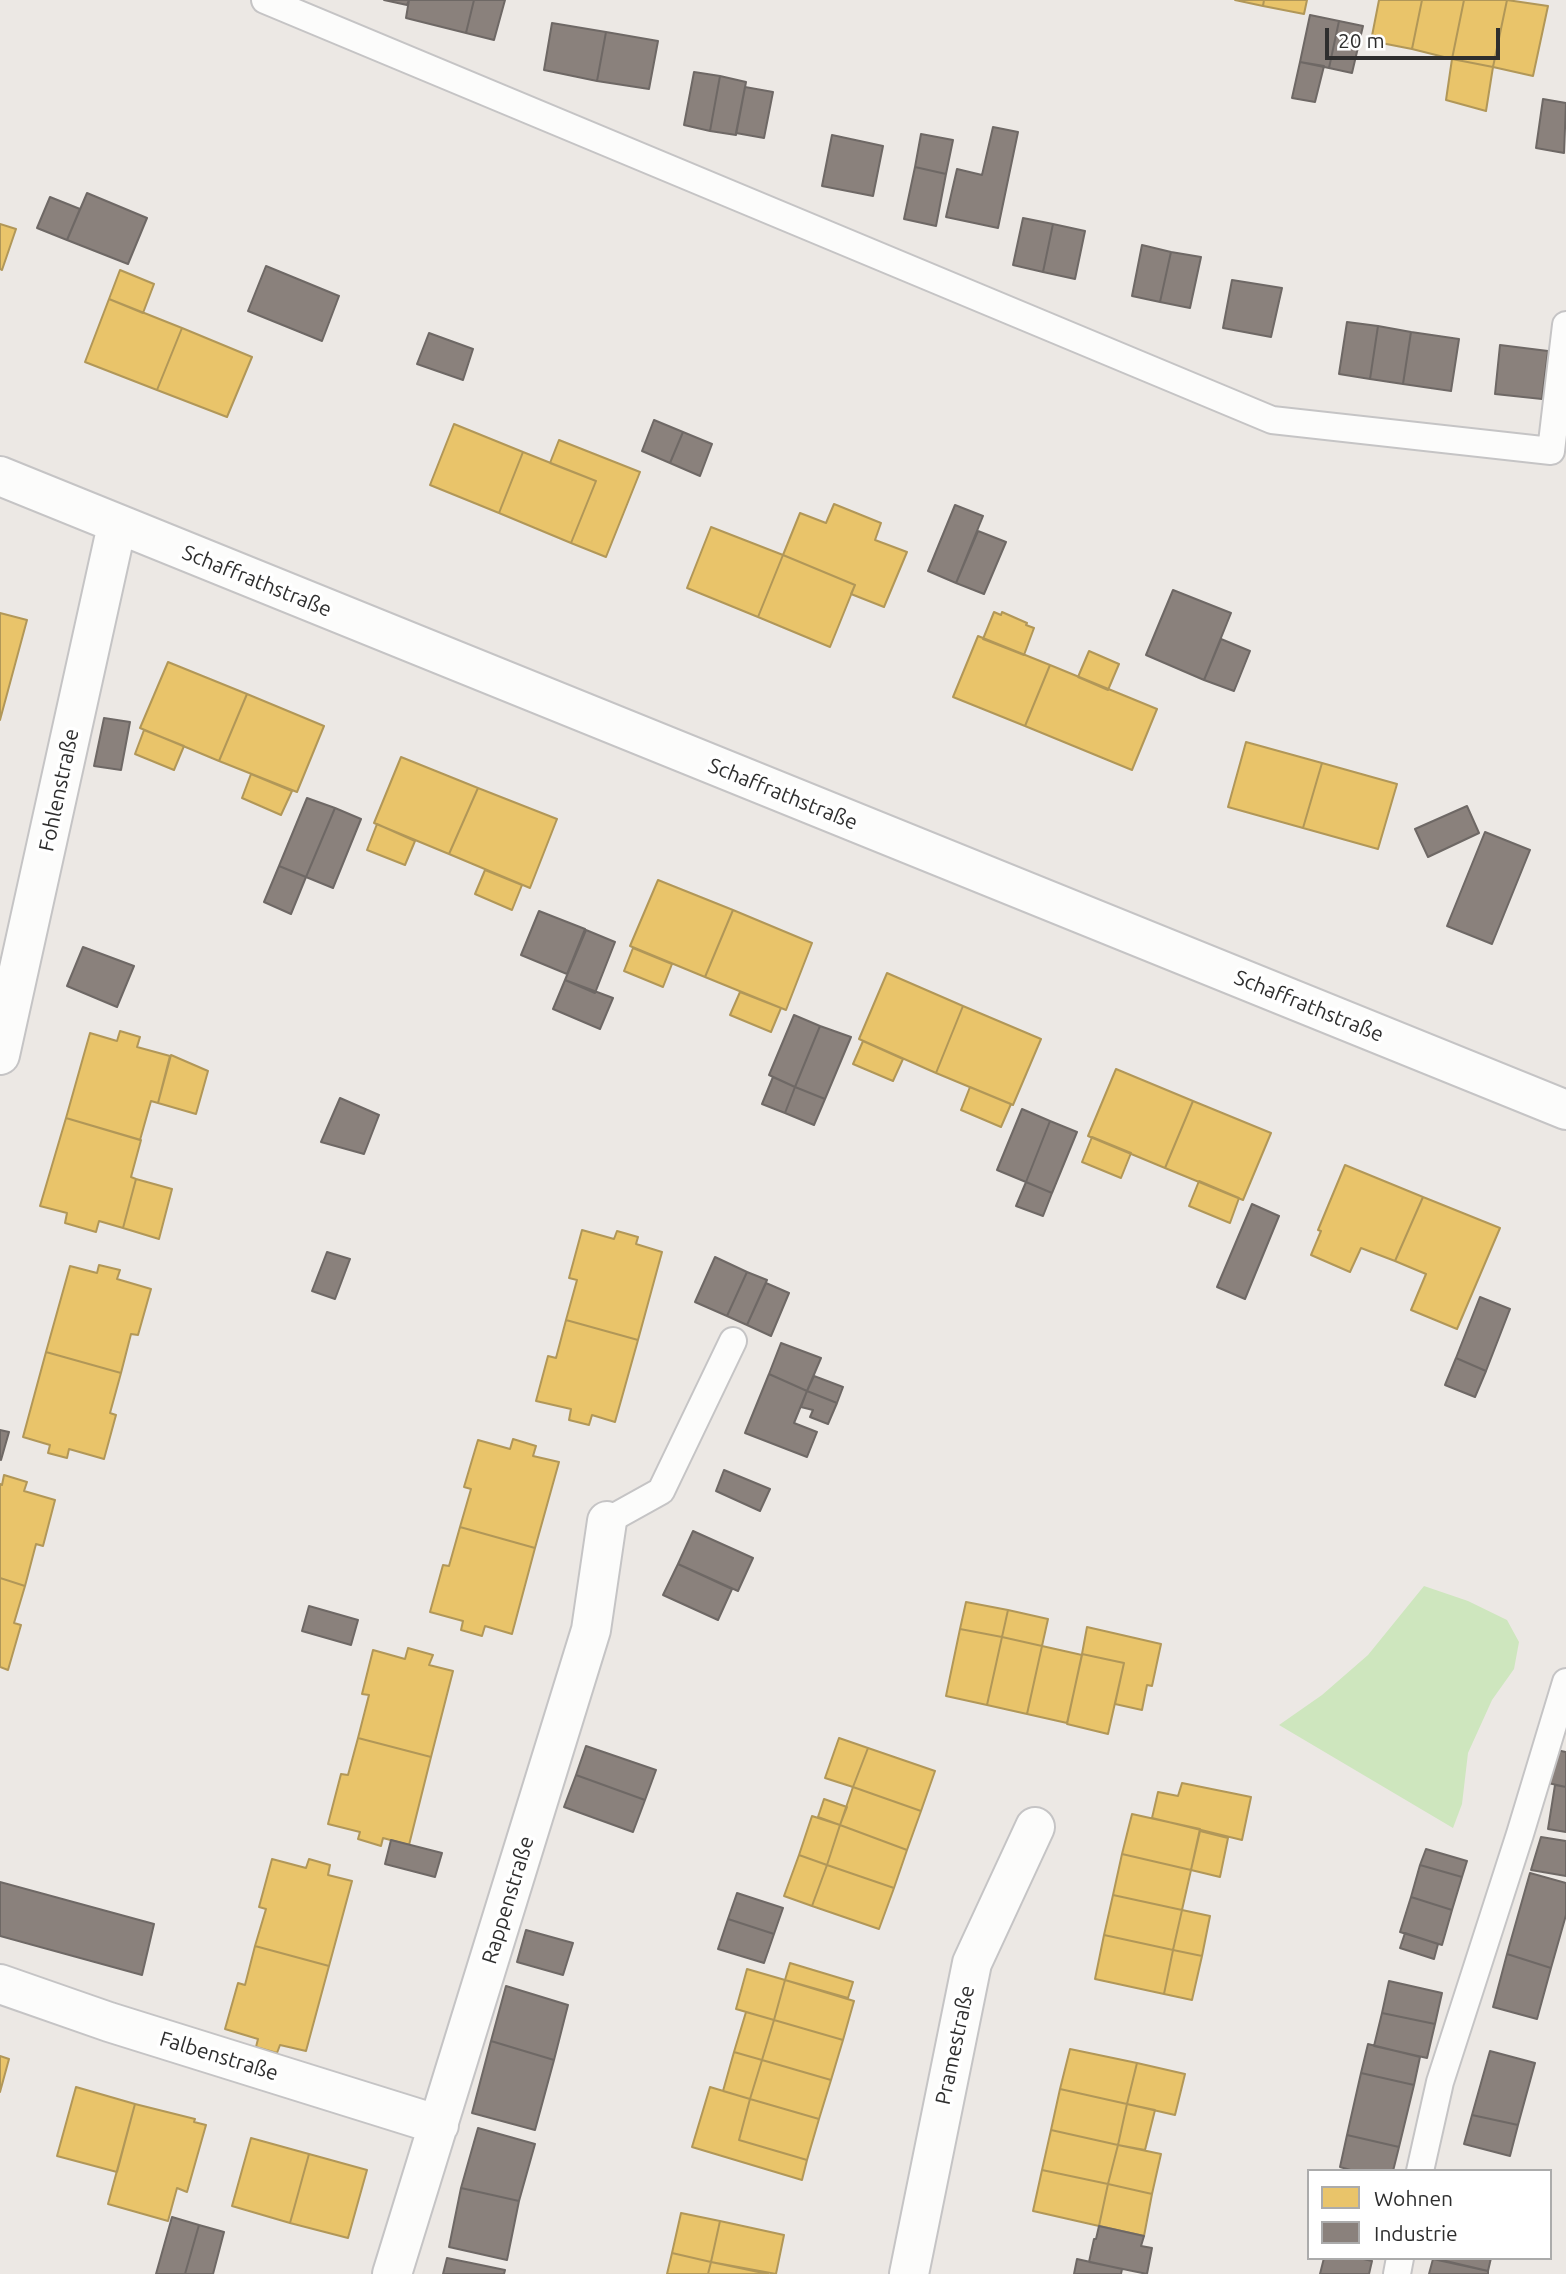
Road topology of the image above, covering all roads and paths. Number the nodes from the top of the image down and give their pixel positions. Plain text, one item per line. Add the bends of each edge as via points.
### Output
1 (265, 0) edge
2 (1566, 325) edge
3 (0, 476) edge
4 (117, 525) junction
5 (0, 1055) edge
6 (1566, 1110) edge
7 (733, 1341) dead end
8 (607, 1521) joint
9 (1566, 1682) edge
10 (1035, 1827) dead end
11 (0, 1984) edge
12 (439, 2124) junction
13 (1420, 2169) edge
14 (392, 2274) edge
15 (909, 2274) edge

1 - 2 lane via 1272,420 1551,451
3 - 4 street, Schaffrathstraße
4 - 5 street, Fohlenstraße
4 - 6 street, Schaffrathstraße
7 - 8 lane via 661,1491
8 - 12 street, Rappenstraße via 591,1630
9 - 13 lane via 1440,2082
10 - 15 street, Pramestraße via 972,1963
11 - 12 street, Falbenstraße
12 - 14 street, Rappenstraße

